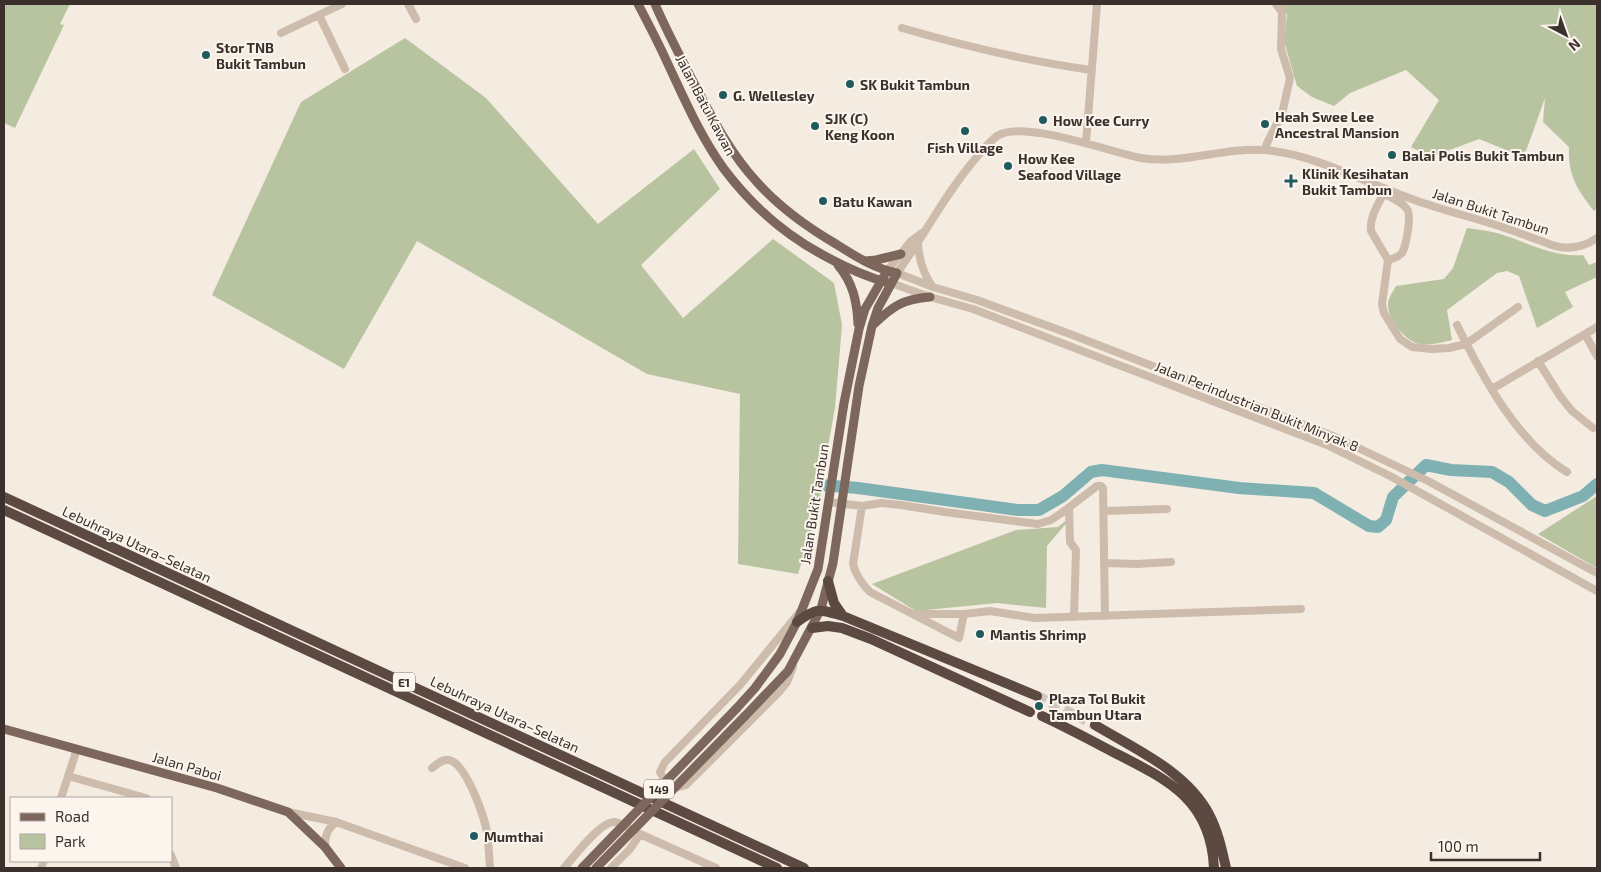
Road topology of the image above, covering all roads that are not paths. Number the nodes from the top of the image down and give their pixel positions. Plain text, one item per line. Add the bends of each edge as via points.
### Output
1 (342, 4) edge
2 (408, 4) edge
3 (638, 4) edge
4 (655, 4) edge
5 (1097, 4) edge
6 (1276, 4) edge
7 (320, 15) junction
8 (416, 19) dead end
9 (902, 28) dead end
10 (281, 33) dead end
11 (345, 69) dead end
12 (1091, 70) junction
13 (1086, 143) junction
14 (1265, 150) junction
15 (1385, 191) junction
16 (924, 232) junction
17 (1597, 238) edge
18 (918, 244) junction
19 (901, 254) junction
20 (1388, 260) junction
21 (835, 261) junction
22 (864, 261) junction
23 (887, 271) junction
24 (897, 273) junction
25 (880, 281) junction
26 (891, 283) junction
27 (933, 287) junction
28 (930, 297) junction
29 (1518, 307) dead end
30 (1457, 325) dead end
31 (872, 326) junction
32 (1597, 327) edge
33 (859, 329) junction
34 (1585, 334) junction
35 (1466, 344) junction
36 (1597, 356) edge
37 (1538, 361) junction
38 (1492, 389) junction
39 (1593, 428) dead end
40 (1566, 472) dead end
41 (4, 497) edge
42 (830, 499) junction
43 (842, 500) junction
44 (862, 506) junction
45 (1069, 508) junction
46 (4, 510) edge
47 (1167, 510) dead end
48 (1104, 511) junction
49 (1171, 562) dead end
50 (1104, 563) junction
51 (1597, 573) edge
52 (828, 581) junction
53 (1597, 591) edge
54 (1301, 608) dead end
55 (802, 609) junction
56 (821, 609) junction
57 (913, 614) junction
58 (964, 614) junction
59 (842, 616) junction
60 (1105, 616) junction
61 (1074, 617) junction
62 (797, 622) junction
63 (812, 628) junction
64 (799, 652) junction
65 (1037, 696) tunnel mouth
66 (1030, 712) dead end
67 (1042, 716) dead end
68 (1095, 726) tunnel mouth
69 (4, 729) edge
70 (78, 749) junction
71 (432, 768) dead end
72 (68, 776) junction
73 (61, 797) edge
74 (142, 797) edge
75 (288, 812) junction
76 (336, 822) junction
77 (640, 834) junction
78 (325, 847) junction
79 (172, 856) edge
80 (176, 868) edge
81 (341, 868) edge
82 (465, 868) edge
83 (490, 868) edge
84 (564, 868) edge
85 (582, 868) edge
86 (596, 868) edge
87 (611, 868) edge
88 (716, 868) edge
89 (777, 868) edge
90 (804, 868) edge
91 (1214, 868) edge
92 (1226, 868) edge

1 - 7 street
2 - 8 street
3 - 21 main road, Jalan Batu Kawan via 709,146 724,169 780,228
4 - 22 main road, Jalan Batu Kawan via 721,135 750,174 782,207
5 - 12 street
6 - 14 street via 1282,12 1281,49 1290,78 1282,114
7 - 10 street
7 - 11 street
9 - 12 street via 970,48 1044,64
12 - 13 street
13 - 14 street, Jalan Bukit Tambun via 1158,159
13 - 16 street, Jalan Bukit Tambun via 1019,131 997,136 965,172
14 - 15 street, Jalan Bukit Tambun via 1318,161
15 - 17 street, Jalan Bukit Tambun via 1564,248 1587,245
15 - 20 street via 1370,226
15 - 20 street via 1407,208 1410,215 1403,250
16 - 18 street, Jalan Bukit Tambun
16 - 19 street, Jalan Bukit Tambun
18 - 24 street, Jalan Bukit Tambun
18 - 27 street via 919,260
19 - 22 main road
19 - 23 street, Jalan Bukit Tambun
20 - 35 street via 1382,304 1400,338 1412,347 1432,349
21 - 25 main road, Jalan Batu Kawan
21 - 33 main road via 852,286
22 - 23 main road, Jalan Batu Kawan
23 - 24 main road, Jalan Batu Kawan
23 - 25 main road, Jalan Bukit Tambun
24 - 26 main road, Jalan Bukit Tambun
24 - 27 street, Jalan Perindustrian Bukit Minyak 8
25 - 26 main road, Jalan Batu Kawan
25 - 33 main road, Jalan Bukit Tambun via 865,309
26 - 28 street, Jalan Perindustrian Bukit Minyak 8
26 - 31 main road, Jalan Bukit Tambun
27 - 51 street, Jalan Perindustrian Bukit Minyak 8 via 1070,334 1333,436 1430,482
28 - 31 main road via 900,302
28 - 53 street, Jalan Perindustrian Bukit Minyak 8 via 973,309 1327,445 1392,477
29 - 35 street
30 - 35 street
31 - 43 main road, Jalan Bukit Tambun via 859,386
32 - 34 street
33 - 42 main road, Jalan Bukit Tambun via 846,387
34 - 36 street
34 - 37 street
35 - 38 street
37 - 38 street
37 - 39 street via 1572,411
38 - 40 street via 1516,426 1536,449
41 - 90 highway, Lebuhraya Utara–Selatan / E1
42 - 43 street
42 - 55 main road, Jalan Bukit Tambun via 818,569
43 - 44 street
43 - 52 main road, Jalan Bukit Tambun
44 - 45 street via 881,503 901,505 1038,524
44 - 57 street via 853,564 855,573 870,592
45 - 48 street via 1101,486
45 - 61 street via 1070,542 1076,550
46 - 89 highway, Lebuhraya Utara–Selatan / E1
47 - 48 street
48 - 50 street
49 - 50 street
50 - 60 street
52 - 56 main road, Jalan Bukit Tambun
52 - 59 highway via 834,603
54 - 60 street
55 - 62 main road, Jalan Bukit Tambun
55 - 64 street via 740,685 665,762 660,772 665,782 673,788 686,785 784,686
56 - 59 highway
56 - 62 highway
56 - 63 main road, Jalan Bukit Tambun / 149
57 - 58 street
57 - 58 street via 959,638
58 - 61 street via 990,611 1035,618
59 - 65 highway
60 - 61 street
62 - 85 main road, Jalan Bukit Tambun / 149, bridge via 772,668
63 - 64 main road, Jalan Bukit Tambun / 149
63 - 66 highway via 842,628 870,638
64 - 86 main road, Jalan Bukit Tambun / 149, bridge via 783,677
67 - 91 highway via 1148,769 1173,785 1201,819 1212,850
68 - 92 highway via 1147,756 1190,789 1212,821
69 - 70 main road, Jalan Paboi
70 - 72 street
70 - 75 main road, Jalan Paboi
71 - 83 street via 448,760 463,770 484,820
72 - 73 street
72 - 74 street
75 - 76 street
75 - 78 main road, Jalan Paboi
76 - 78 street via 328,830
76 - 82 street
77 - 84 street via 614,822 607,823
77 - 87 street
77 - 88 street
78 - 81 main road, Jalan Paboi
79 - 80 street

